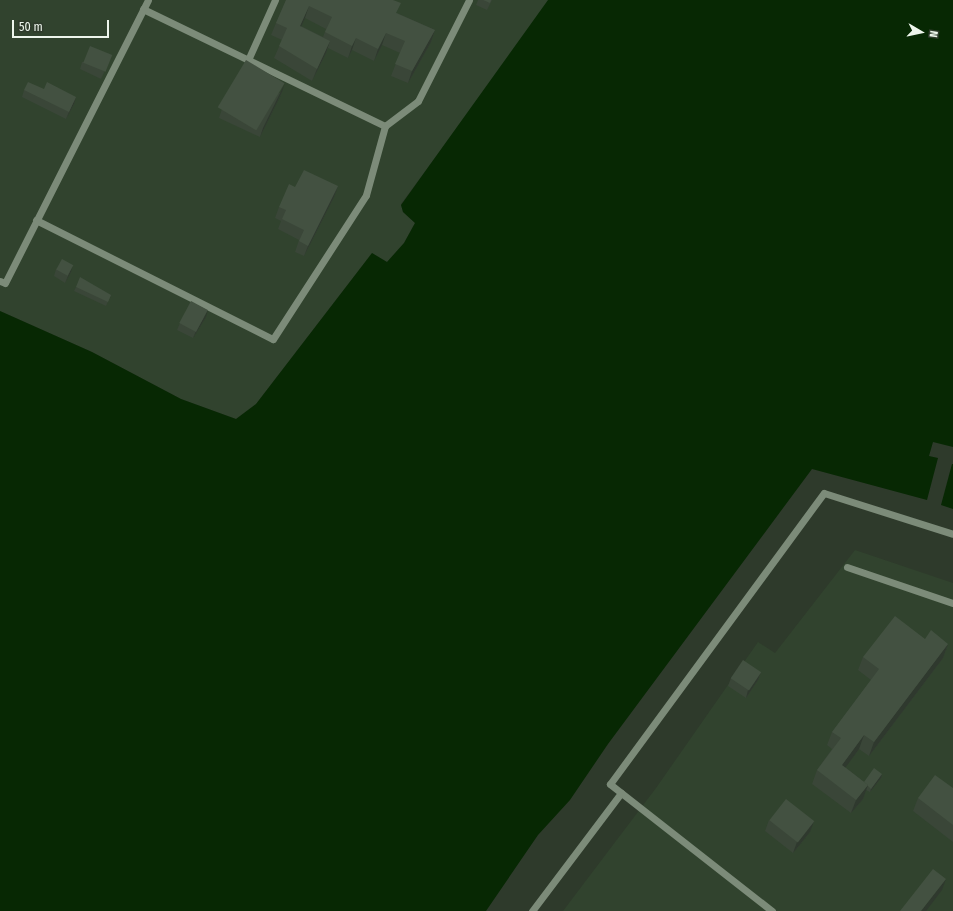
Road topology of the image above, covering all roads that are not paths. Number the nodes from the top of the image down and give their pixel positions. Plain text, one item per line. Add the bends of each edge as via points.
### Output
1 (148, 0) edge
2 (275, 0) edge
3 (469, 0) edge
4 (144, 10) junction
5 (248, 60) junction
6 (385, 126) junction
7 (36, 220) junction
8 (0, 281) edge
9 (953, 534) edge
10 (847, 566) dead end
11 (953, 603) edge
12 (621, 793) junction
13 (532, 911) edge
14 (772, 911) edge

1 - 4 lane
2 - 5 lane
3 - 6 lane via 418,101
4 - 5 lane
4 - 7 lane
5 - 6 lane
6 - 7 lane via 366,195 273,339
7 - 8 lane via 5,283
9 - 12 lane via 824,493 610,784
10 - 11 lane
12 - 13 lane
12 - 14 lane

